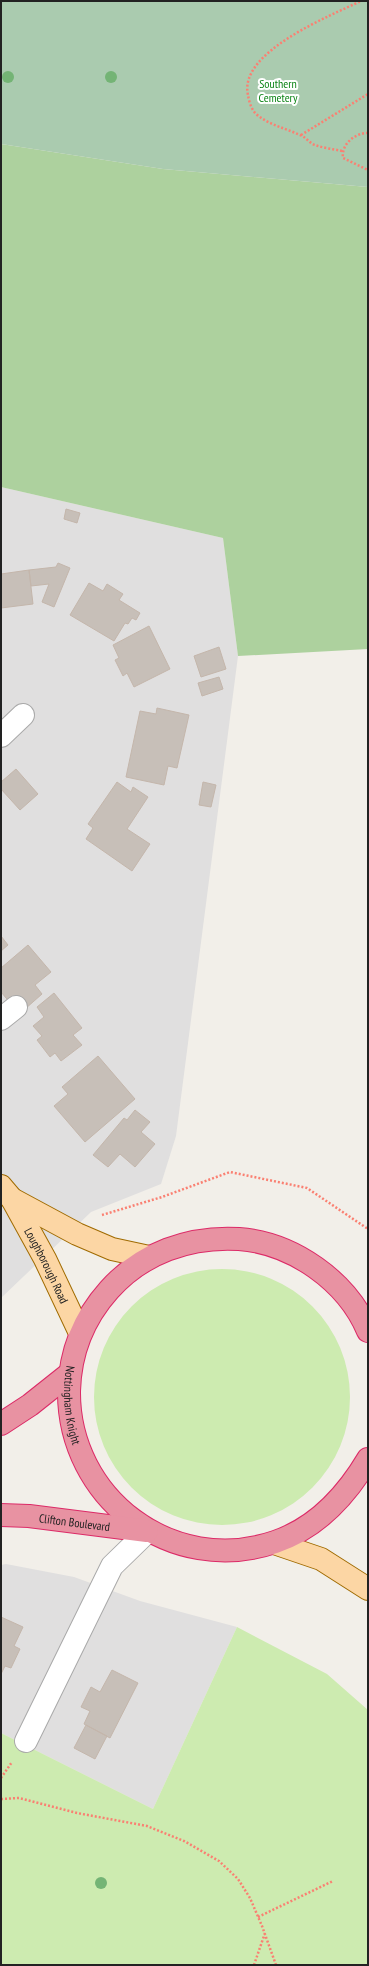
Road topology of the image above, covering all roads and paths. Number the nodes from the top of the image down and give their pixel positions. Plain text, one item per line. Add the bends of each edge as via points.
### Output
1 (361, 1) edge
2 (368, 94) edge
3 (368, 132) edge
4 (301, 135) junction
5 (342, 151) junction
6 (368, 170) edge
7 (23, 715) dead end
8 (1, 736) edge
9 (6, 1192) edge
10 (98, 1217) dead end
11 (368, 1229) edge
12 (148, 1258) junction
13 (346, 1295) junction
14 (368, 1306) edge
15 (368, 1332) edge
16 (80, 1333) junction
17 (69, 1374) junction
18 (1, 1424) edge
19 (368, 1459) edge
20 (368, 1465) edge
21 (1, 1515) edge
22 (148, 1531) junction
23 (274, 1543) junction
24 (368, 1589) edge
25 (26, 1741) dead end
26 (1, 1799) edge
27 (333, 1881) dead end
28 (258, 1917) junction
29 (265, 1932) junction
30 (254, 1965) edge
31 (276, 1965) edge

1 - 4 path via 303,29 268,52 252,70 246,87 250,104 256,113 278,127
2 - 4 path
3 - 5 path via 358,134 343,146
4 - 5 path via 314,145
5 - 6 path via 342,158
7 - 8 street
9 - 12 main road, Loughborough Road via 77,1234 112,1249
9 - 16 main road, Loughborough Road via 45,1259
10 - 11 path via 230,1172 307,1188
12 - 13 highway, Nottingham Knight via 182,1243 218,1238 254,1240 289,1251 320,1270
12 - 16 highway, Nottingham Knight via 120,1278 97,1303
13 - 14 highway
13 - 15 highway, Nottingham Knight
16 - 17 highway, Nottingham Knight
17 - 18 highway
17 - 22 highway, Nottingham Knight via 69,1411 77,1447 94,1481 118,1509
19 - 20 main road
19 - 23 highway, Nottingham Knight via 339,1501 314,1522
21 - 22 highway, Clifton Boulevard via 29,1516
22 - 23 highway, Nottingham Knight via 178,1544 210,1550 242,1550
22 - 25 street via 112,1566
23 - 24 main road via 321,1559
26 - 28 path via 19,1798 77,1813 147,1826 184,1841 219,1861 238,1879
27 - 28 path
28 - 29 path
29 - 30 path
29 - 31 path

